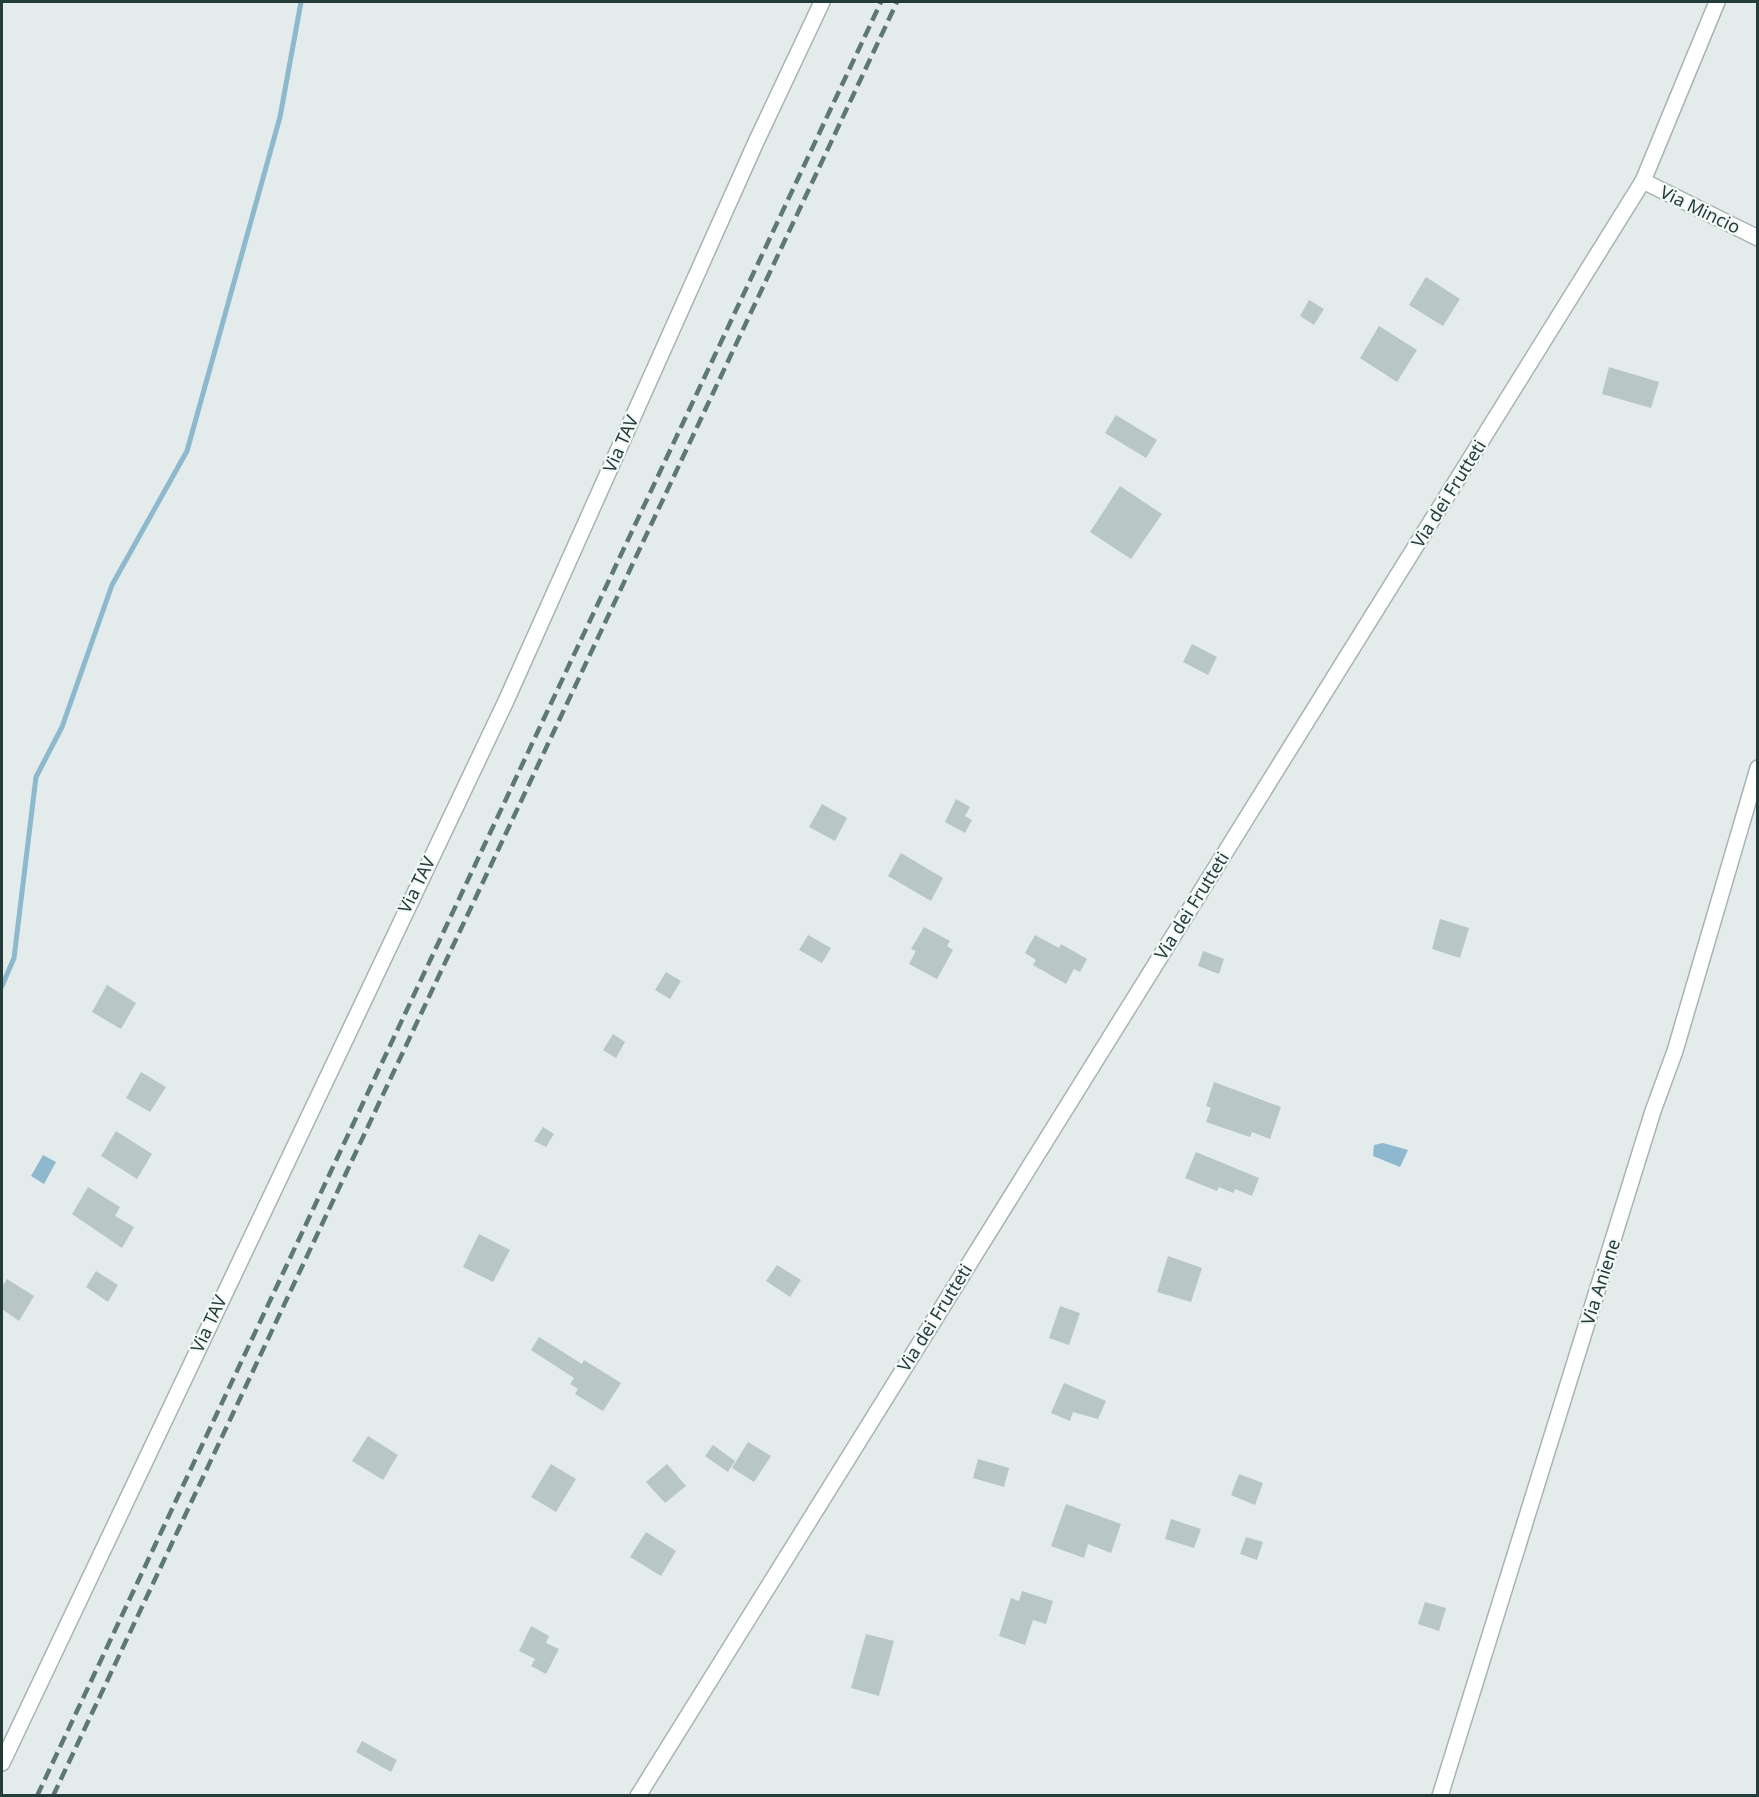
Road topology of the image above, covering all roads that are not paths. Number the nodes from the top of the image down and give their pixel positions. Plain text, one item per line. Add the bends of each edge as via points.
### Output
1 (822, 2) edge
2 (1717, 2) edge
3 (1643, 181) junction
4 (1758, 238) edge
5 (1758, 768) edge
6 (2, 1763) edge
7 (638, 1796) edge
8 (1440, 1796) edge

1 - 6 street, Via TAV via 506,701
2 - 3 street, Via dei Frutteti
3 - 4 street, Via Mincio
3 - 7 street, Via dei Frutteti
5 - 8 street, Via Aniene via 1675,1051

